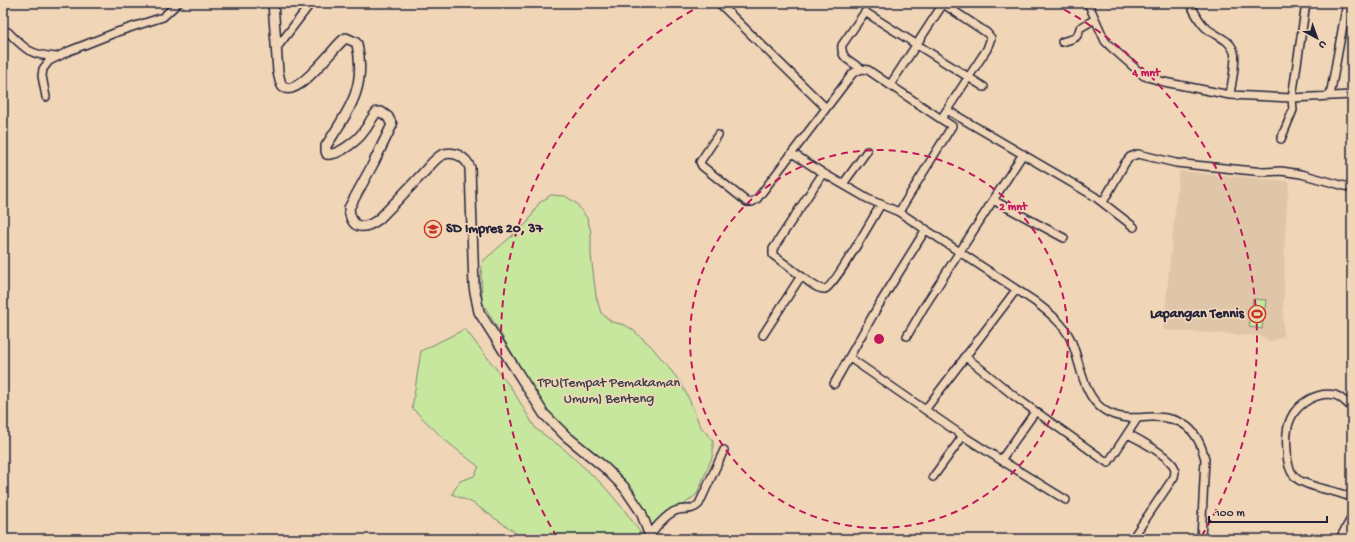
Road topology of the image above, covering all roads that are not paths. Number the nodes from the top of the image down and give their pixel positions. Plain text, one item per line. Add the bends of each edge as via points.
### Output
1 (178, 3) edge
2 (273, 3) edge
3 (311, 3) edge
4 (719, 3) edge
5 (942, 3) edge
6 (1088, 3) edge
7 (1190, 3) edge
8 (1306, 3) edge
9 (1347, 3) edge
10 (1094, 19) junction
11 (8, 32) dead end
12 (1062, 42) dead end
13 (917, 44) junction
14 (276, 50) junction
15 (57, 57) junction
16 (862, 68) junction
17 (968, 78) junction
18 (890, 85) junction
19 (984, 87) dead end
20 (1230, 95) junction
21 (1352, 95) edge
22 (1330, 96) junction
23 (46, 97) dead end
24 (1292, 98) junction
25 (826, 108) junction
26 (947, 110) junction
27 (958, 116) junction
28 (941, 119) junction
29 (952, 126) junction
30 (718, 135) dead end
31 (1282, 139) dead end
32 (867, 151) dead end
33 (792, 153) junction
34 (1023, 154) junction
35 (823, 173) junction
36 (843, 184) junction
37 (1352, 188) edge
38 (993, 200) junction
39 (1104, 202) junction
40 (881, 204) junction
41 (899, 212) junction
42 (1134, 227) dead end
43 (926, 229) junction
44 (1064, 238) dead end
45 (960, 253) junction
46 (801, 276) junction
47 (1016, 290) junction
48 (763, 335) dead end
49 (906, 336) dead end
50 (965, 356) junction
51 (850, 358) junction
52 (834, 384) dead end
53 (1352, 408) edge
54 (924, 410) junction
55 (1035, 412) junction
56 (1137, 419) junction
57 (1128, 434) junction
58 (963, 436) junction
59 (724, 450) dead end
60 (1001, 460) junction
61 (933, 477) dead end
62 (1352, 498) edge
63 (1066, 500) dead end
64 (1352, 521) edge
65 (651, 536) edge
66 (1132, 539) edge
67 (1201, 539) edge
68 (1342, 539) edge

1 - 15 street via 163,17 117,32
2 - 14 street
3 - 14 street
4 - 25 street
5 - 13 street
5 - 17 street via 991,38 987,49
6 - 10 street
7 - 20 street via 1201,23 1226,40 1234,52
8 - 24 street
9 - 22 street
10 - 12 street via 1080,28 1077,37
10 - 20 street via 1105,41 1144,76
11 - 15 street via 33,53
13 - 16 street via 865,12 842,45 841,51 843,56
13 - 17 street
13 - 18 street
14 - 65 street via 281,83 287,88 304,82 346,38 357,44 361,67 356,92 345,117 326,146 327,154 335,154 356,140 377,112 384,113 392,125 349,208 352,222 356,225 369,225 379,219 442,155 454,154 466,160 470,168 474,287 479,312 544,414 624,487 641,512
15 - 23 street via 49,61 43,69
16 - 18 street
16 - 25 street via 852,73
17 - 19 street
17 - 26 street
18 - 28 street
20 - 24 street
21 - 22 street
22 - 24 street
24 - 31 street via 1293,110
25 - 33 street
26 - 27 street
26 - 28 street
27 - 29 street
27 - 34 street
28 - 29 street
29 - 41 street
30 - 33 street via 700,162 747,202 757,199
32 - 36 street
33 - 35 street
34 - 38 street
34 - 39 street
35 - 36 street
35 - 46 street via 772,251 774,257
36 - 40 street
37 - 39 street via 1301,174 1194,166 1138,154 1130,157 1125,163
38 - 44 street
38 - 45 street
39 - 42 street
40 - 41 street
40 - 46 street via 839,274 828,287 819,288
41 - 43 street
43 - 45 street
43 - 51 street via 877,308
45 - 47 street
45 - 49 street
46 - 48 street
47 - 50 street
47 - 56 street via 1053,316 1063,327 1092,398 1111,414
50 - 54 street
50 - 55 street
51 - 52 street
51 - 54 street
53 - 62 street via 1334,395 1311,399 1302,404 1288,426 1286,448 1287,461 1295,477 1309,485 1334,490
54 - 58 street
55 - 57 street via 1108,463
55 - 60 street
56 - 57 street
56 - 67 street via 1152,417 1174,420 1183,424 1197,437 1205,459
57 - 66 street via 1161,454 1173,465 1175,471 1165,492
58 - 60 street
58 - 61 street
59 - 65 street via 699,504 692,509 674,511 668,515
60 - 63 street
64 - 68 main road

